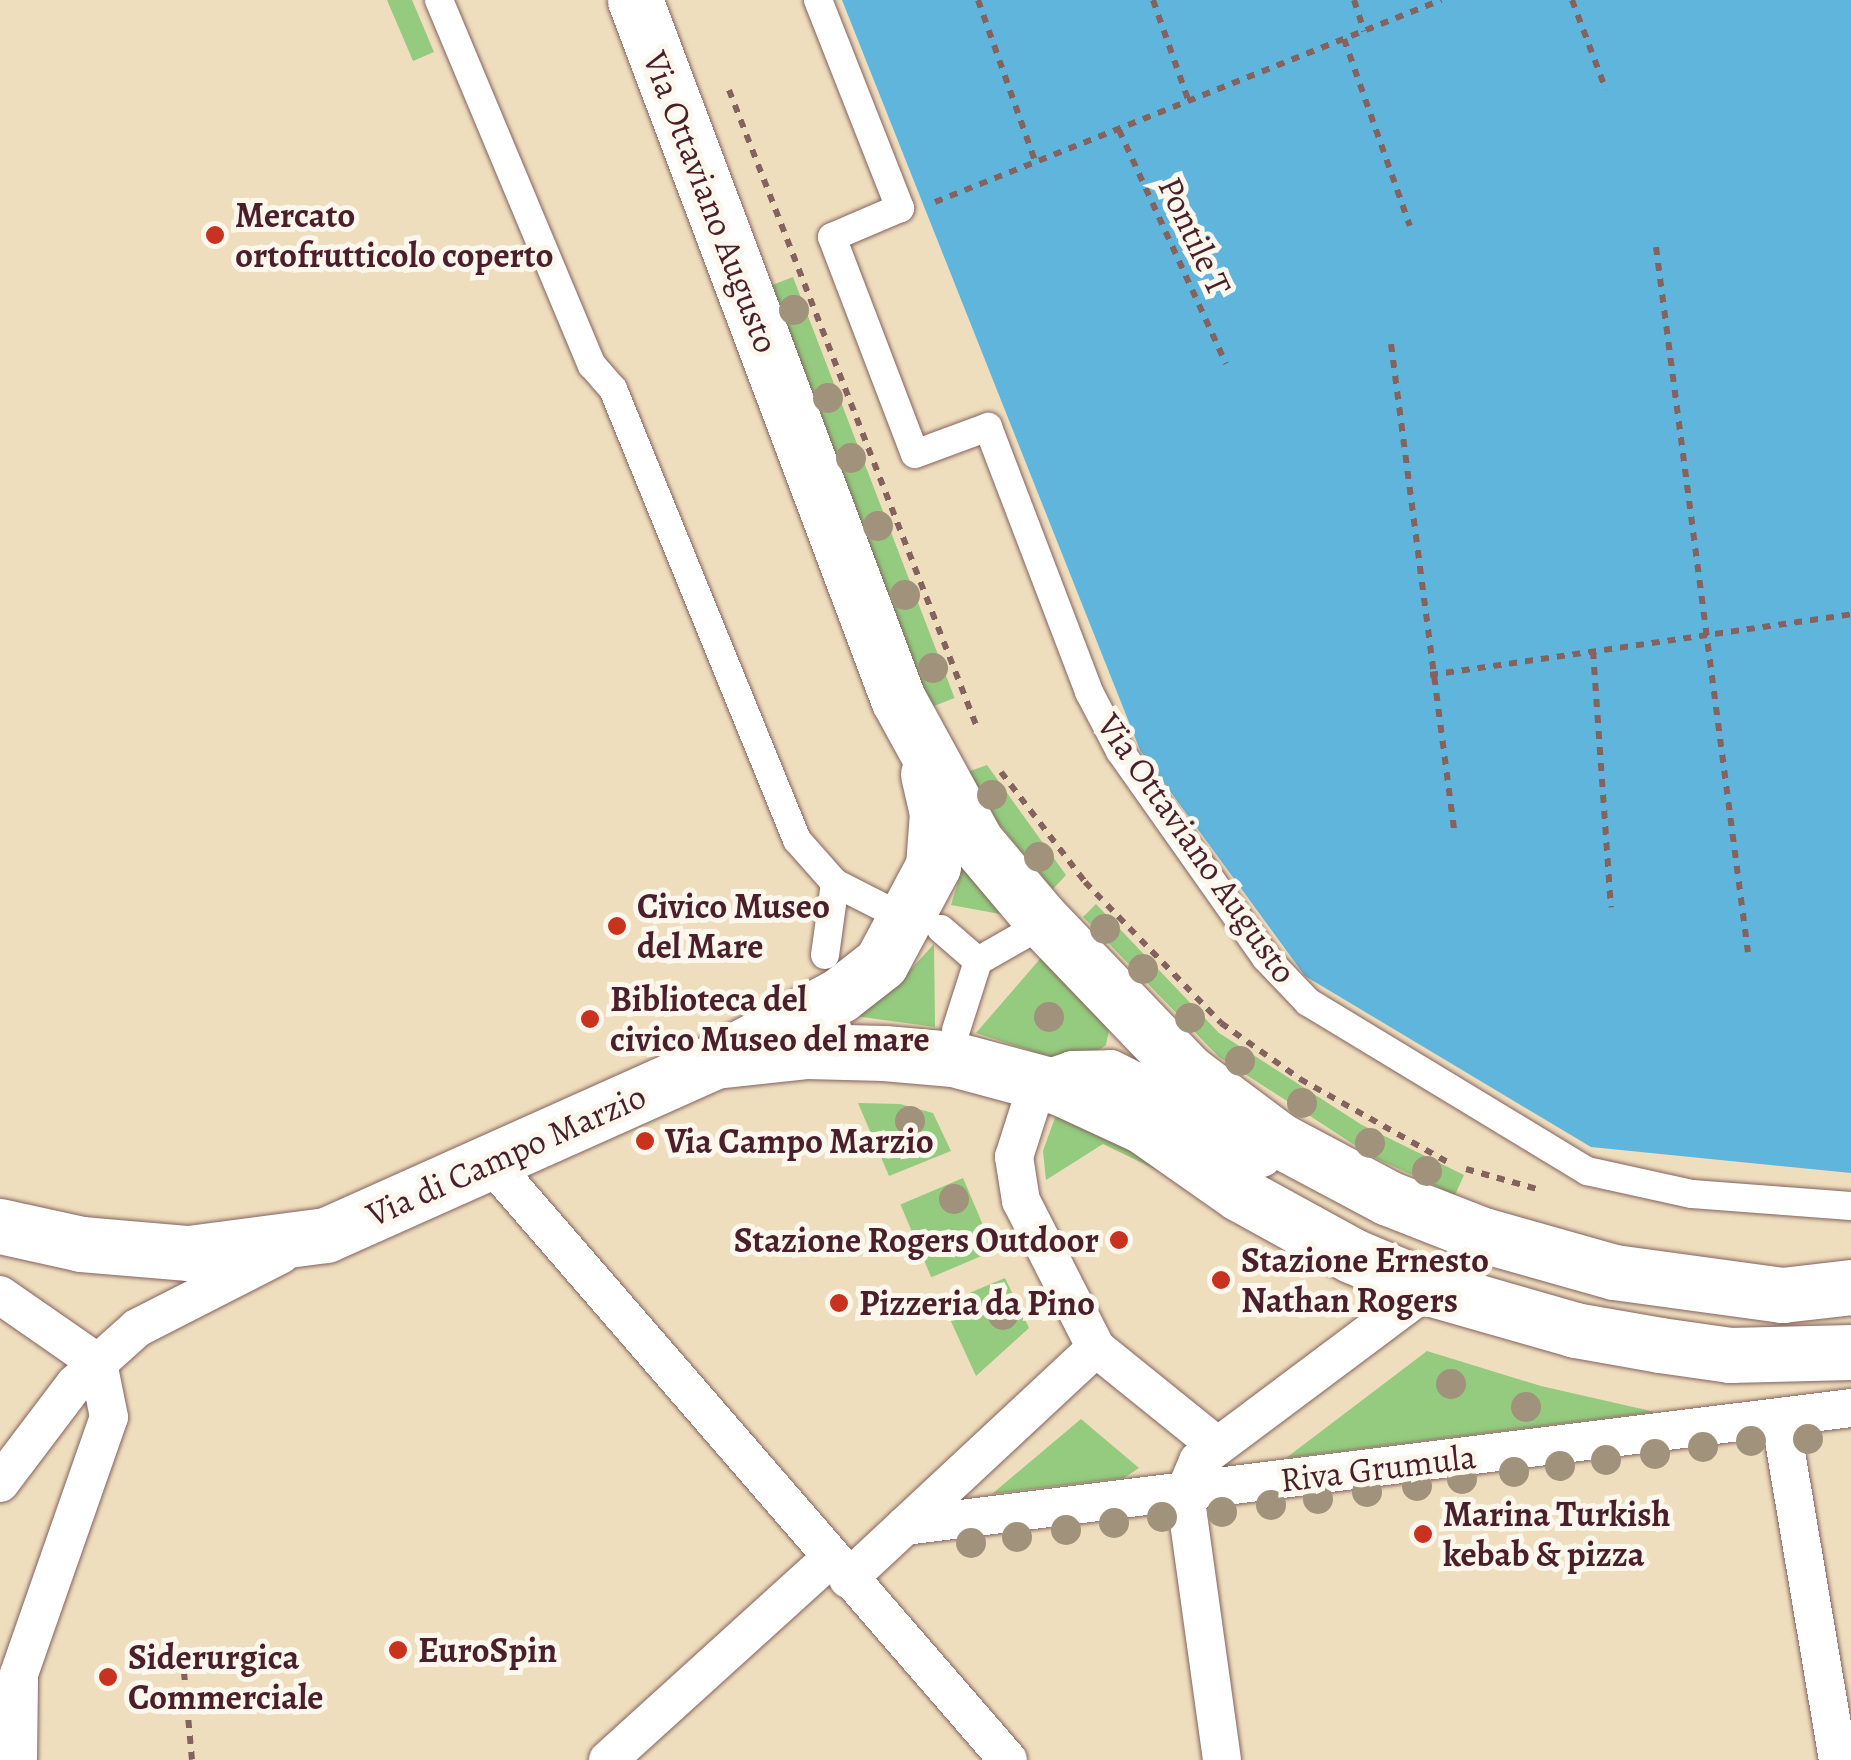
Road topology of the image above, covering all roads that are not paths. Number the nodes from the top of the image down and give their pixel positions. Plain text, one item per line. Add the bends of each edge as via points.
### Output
1 (439, 0) edge
2 (635, 0) edge
3 (818, 0) edge
4 (925, 758) junction
5 (835, 883) junction
6 (890, 911) dead end
7 (941, 929) dead end
8 (1028, 933) dead end
9 (825, 955) dead end
10 (978, 961) junction
11 (956, 1030) dead end
12 (716, 1061) junction
13 (1038, 1082) junction
14 (490, 1162) junction
15 (1851, 1206) edge
16 (0, 1226) edge
17 (326, 1235) junction
18 (1548, 1257) junction
19 (1851, 1286) edge
20 (1429, 1288) junction
21 (0, 1295) edge
22 (1096, 1348) junction
23 (1851, 1352) edge
24 (98, 1363) junction
25 (1851, 1408) edge
26 (1780, 1417) junction
27 (1215, 1444) junction
28 (0, 1484) edge
29 (1185, 1492) junction
30 (905, 1526) junction
31 (839, 1569) junction
32 (18, 1760) edge
33 (608, 1760) edge
34 (1008, 1760) edge
35 (1222, 1760) edge
36 (1838, 1760) edge

1 - 5 street via 592,365 614,389 796,840
2 - 4 main road, Via Ottaviano Augusto
3 - 15 street, Via Ottaviano Augusto via 900,208 832,237 915,454 988,427 1112,736 1266,958 1308,1002 1587,1171 1692,1194
4 - 12 main road via 937,813 933,866 881,963 840,994
4 - 18 main road, Via Ottaviano Augusto via 976,843 1188,1072 1280,1140 1388,1198
5 - 6 street
5 - 9 street
7 - 10 street
8 - 10 street
10 - 11 street
12 - 13 main road, Via di Campo Marzio via 807,1051 884,1052 953,1059
12 - 14 main road, Via di Campo Marzio
13 - 18 street via 1072,1070 1112,1069 1345,1206 1464,1250
13 - 20 main road via 1144,1126 1240,1194
13 - 22 street via 1014,1158 1021,1201
14 - 17 main road, Via di Campo Marzio
14 - 31 street
16 - 17 main road, Via di Campo Marzio via 81,1244 189,1253
17 - 24 street, Via di Campo Marzio via 210,1287 137,1328
18 - 19 main road via 1711,1289 1782,1295
20 - 23 main road via 1575,1330 1660,1346 1730,1355
20 - 27 street
21 - 24 street
22 - 27 street
22 - 30 street
24 - 28 street, Via di Campo Marzio
24 - 32 street via 109,1417 19,1674
25 - 26 street, Riva Grumula
26 - 29 street, Riva Grumula
26 - 36 street
27 - 29 street
29 - 30 street, Riva Grumula
29 - 35 street
30 - 31 street
31 - 33 street
31 - 34 street

